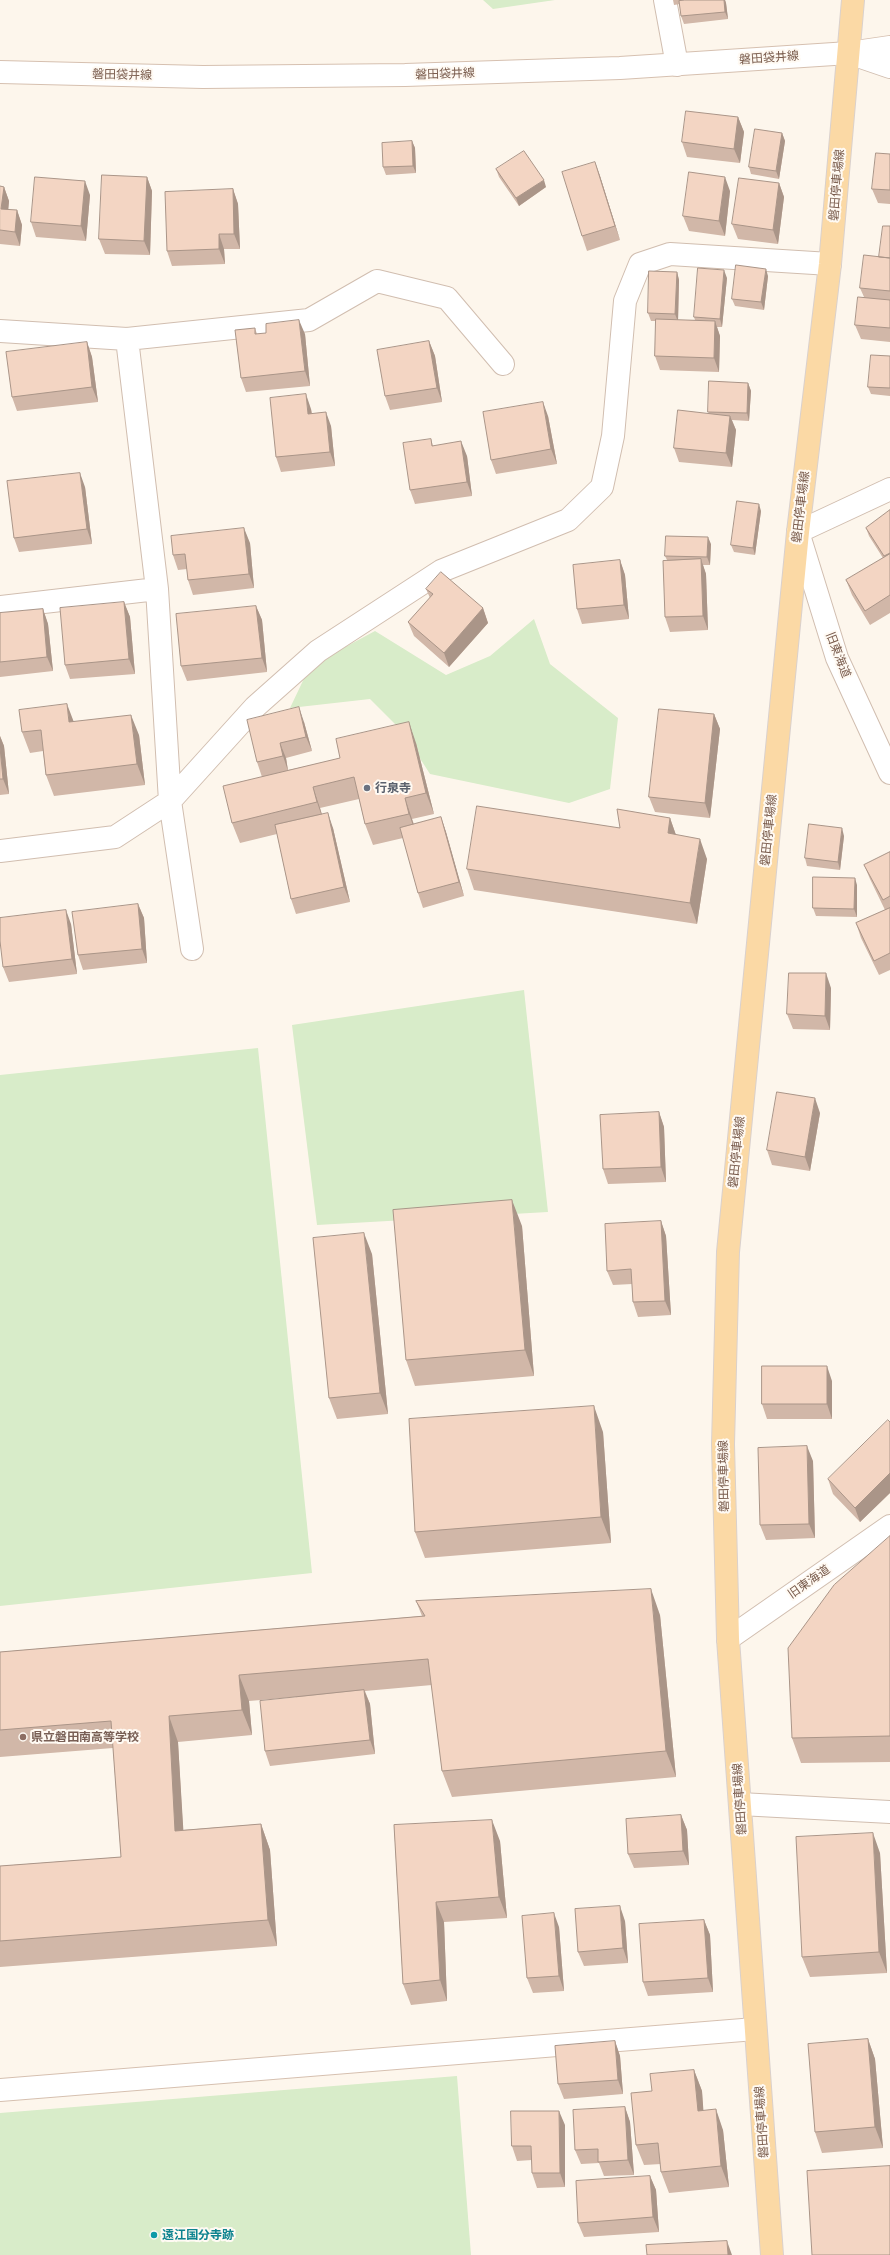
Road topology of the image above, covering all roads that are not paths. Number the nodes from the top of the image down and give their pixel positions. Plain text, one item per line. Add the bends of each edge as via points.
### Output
1 (665, 0) edge
2 (853, 0) edge
3 (890, 47) edge
4 (849, 53) junction
5 (677, 65) junction
6 (890, 67) edge
7 (0, 72) edge
8 (830, 264) junction
9 (0, 331) edge
10 (127, 339) junction
11 (503, 364) dead end
12 (890, 489) edge
13 (798, 532) junction
14 (157, 589) junction
15 (0, 607) edge
16 (890, 774) edge
17 (170, 801) junction
18 (0, 851) edge
19 (192, 949) dead end
20 (890, 1526) edge
21 (728, 1639) junction
22 (740, 1804) junction
23 (890, 1812) edge
24 (755, 2029) junction
25 (0, 2090) edge
26 (772, 2255) edge

1 - 5 street
2 - 4 main road, 磐田停車場線
3 - 4 street, 磐田袋井線
4 - 5 street, 磐田袋井線
4 - 6 street
4 - 8 main road, 磐田停車場線
5 - 7 street, 磐田袋井線 via 382,75 204,77
8 - 13 main road, 磐田停車場線
8 - 17 street via 670,254 640,264 625,301 613,436 602,487 568,520 441,571 318,651 255,707
9 - 10 street
10 - 11 street via 309,320 376,281 447,298
10 - 14 street
12 - 13 street
13 - 16 street, 旧東海道 via 837,658
13 - 21 main road, 磐田停車場線 via 728,1252 723,1444
14 - 15 street
14 - 17 street
17 - 18 street via 115,836
17 - 19 street
20 - 21 street, 旧東海道
21 - 22 main road, 磐田停車場線
22 - 23 street
22 - 24 main road, 磐田停車場線
24 - 25 street
24 - 26 main road, 磐田停車場線

